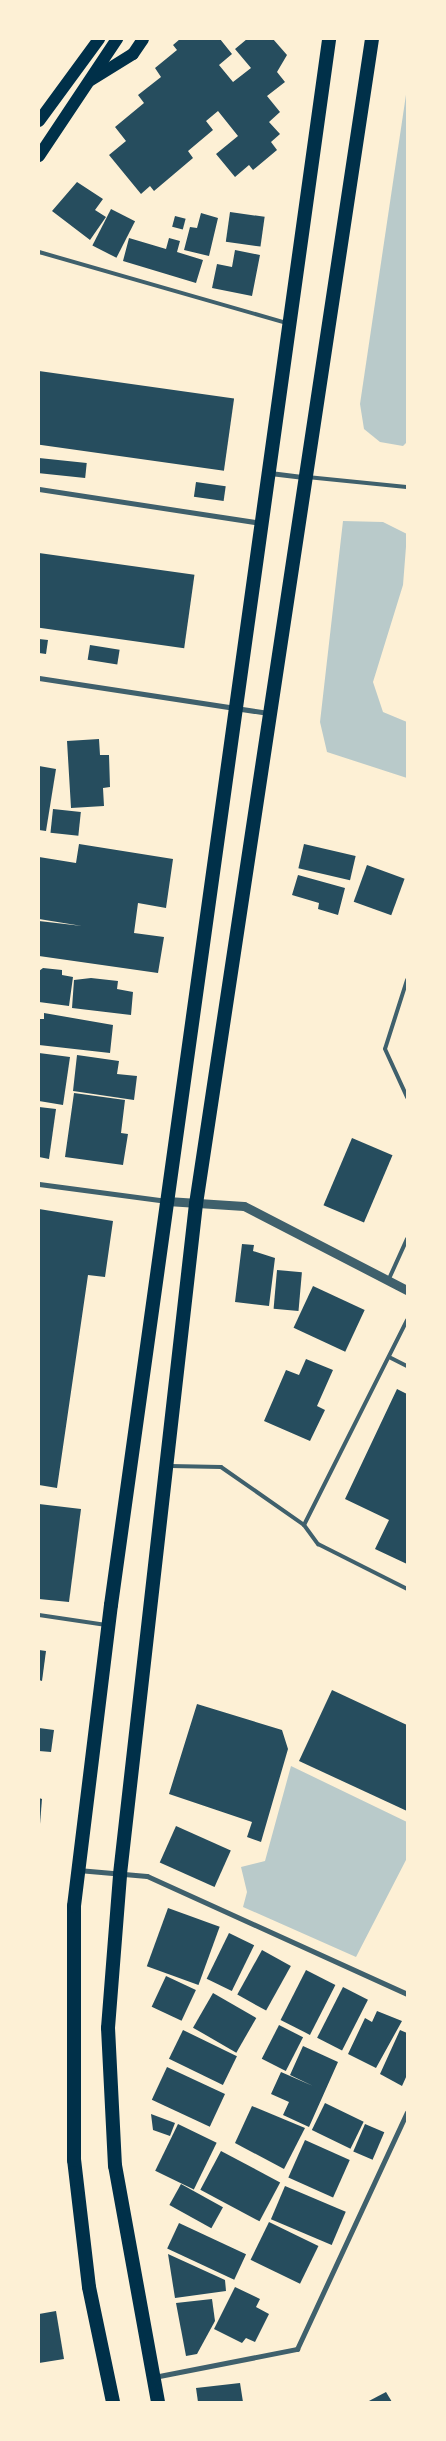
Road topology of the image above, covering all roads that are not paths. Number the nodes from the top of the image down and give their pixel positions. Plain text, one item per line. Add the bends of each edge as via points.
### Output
1 (98, 39) edge
2 (117, 39) edge
3 (143, 39) edge
4 (330, 39) edge
5 (372, 39) edge
6 (88, 82) junction
7 (39, 121) edge
8 (39, 156) edge
9 (39, 252) edge
10 (290, 323) junction
11 (269, 473) junction
12 (307, 477) junction
13 (407, 487) edge
14 (39, 489) edge
15 (262, 524) junction
16 (39, 678) edge
17 (237, 709) junction
18 (268, 713) junction
19 (407, 980) edge
20 (407, 1097) edge
21 (39, 1184) edge
22 (167, 1201) junction
23 (196, 1204) junction
24 (407, 1239) edge
25 (388, 1281) junction
26 (407, 1290) edge
27 (407, 1320) edge
28 (388, 1358) junction
29 (407, 1366) edge
30 (168, 1466) junction
31 (304, 1525) junction
32 (407, 1589) edge
33 (39, 1615) edge
34 (108, 1625) junction
35 (78, 1870) junction
36 (120, 1874) junction
37 (407, 1994) edge
38 (407, 2112) edge
39 (152, 2378) junction
40 (113, 2402) edge
41 (158, 2402) edge

1 - 7 main road
2 - 6 main road
3 - 6 main road via 133,54
4 - 10 highway
5 - 12 highway
6 - 8 main road
9 - 10 lane
10 - 11 highway
11 - 12 street
11 - 15 highway
12 - 13 lane
12 - 18 highway
14 - 15 street
15 - 17 highway
16 - 17 street
17 - 18 street
17 - 22 highway
18 - 23 highway
19 - 20 lane via 384,1049
21 - 22 street
22 - 23 street
22 - 34 highway
23 - 25 street via 244,1206
23 - 30 highway
24 - 25 lane
25 - 26 street
27 - 28 lane
28 - 29 lane
28 - 31 lane
30 - 31 lane via 221,1467
30 - 36 highway
31 - 32 lane via 318,1544
33 - 34 lane
34 - 35 highway
35 - 36 street
35 - 40 highway via 73,1931 74,2160 89,2287
36 - 37 street via 147,1876
36 - 39 highway via 108,2028 115,2166
38 - 39 street via 297,2349
39 - 41 highway

